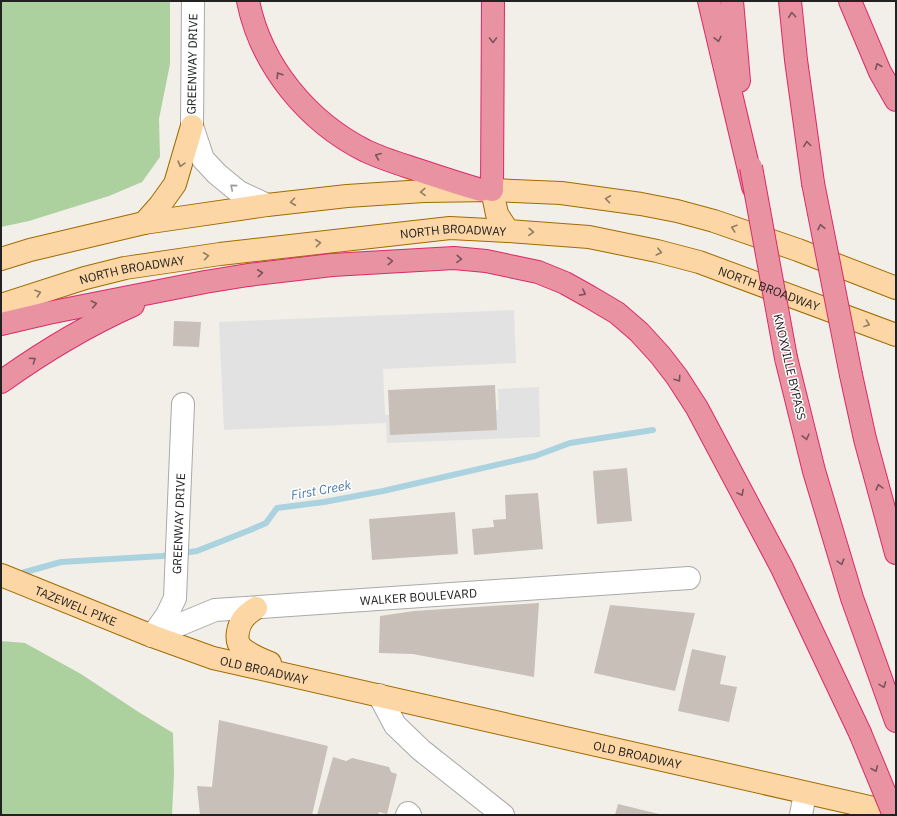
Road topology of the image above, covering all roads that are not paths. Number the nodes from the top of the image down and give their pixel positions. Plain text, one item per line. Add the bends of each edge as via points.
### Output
1 (193, 1) edge
2 (248, 1) edge
3 (493, 1) edge
4 (709, 1) edge
5 (732, 1) edge
6 (790, 1) edge
7 (850, 1) edge
8 (896, 100) edge
9 (192, 126) junction
10 (487, 190) junction
11 (267, 205) junction
12 (759, 211) junction
13 (144, 223) junction
14 (508, 231) junction
15 (1, 259) edge
16 (896, 288) edge
17 (167, 290) junction
18 (1, 305) edge
19 (1, 324) edge
20 (896, 335) edge
21 (1, 382) edge
22 (184, 404) dead end
23 (893, 531) edge
24 (896, 553) edge
25 (1, 575) edge
26 (689, 578) dead end
27 (256, 608) junction
28 (152, 636) junction
29 (308, 679) junction
30 (379, 695) junction
31 (896, 721) edge
32 (805, 793) junction
33 (895, 814) edge
34 (407, 815) edge
35 (410, 815) edge
36 (503, 815) edge
37 (800, 815) edge

1 - 9 street, GREENWAY DRIVE
10 -> 2 highway via 367,152 321,122 301,103 269,58
3 -> 10 highway
4 -> 12 highway
5 - 12 highway, KNOXVILLE BYPASS, bridge via 738,74
23 -> 6 highway, bridge via 851,375 813,183
8 -> 7 highway via 880,72
11 -> 9 street, GREENWAY DRIVE via 239,192 217,174 203,158
9 -> 13 main road via 175,184
10 -> 11 main road via 347,196
10 - 14 main road via 496,214
16 -> 10 main road via 798,250 677,211 561,193
11 - 13 main road
12 -> 31 highway, KNOXVILLE BYPASS, bridge via 786,358 814,470 852,598
13 - 15 main road
18 -> 14 main road, NORTH BROADWAY via 125,268 220,254 450,228
14 -> 20 main road, NORTH BROADWAY via 589,237 699,262
19 -> 17 highway
21 -> 17 highway via 79,331
17 -> 33 highway, bridge via 248,275 325,266 454,258 486,261 538,272 590,297 616,313 639,332 664,360 696,408 782,568 860,733
22 - 28 street, GREENWAY DRIVE via 176,598
23 - 24 highway
25 - 28 main road, TAZEWELL PIKE
26 - 27 street, WALKER BOULEVARD
27 - 28 street, WALKER BOULEVARD via 215,610
27 - 29 main road via 244,617 240,624 240,647 256,657
28 - 29 main road, OLD BROADWAY via 213,658
29 - 30 main road, OLD BROADWAY
30 - 32 main road, OLD BROADWAY
30 - 36 street via 395,725
32 - 33 main road, OLD BROADWAY
32 - 37 street
34 - 35 street

